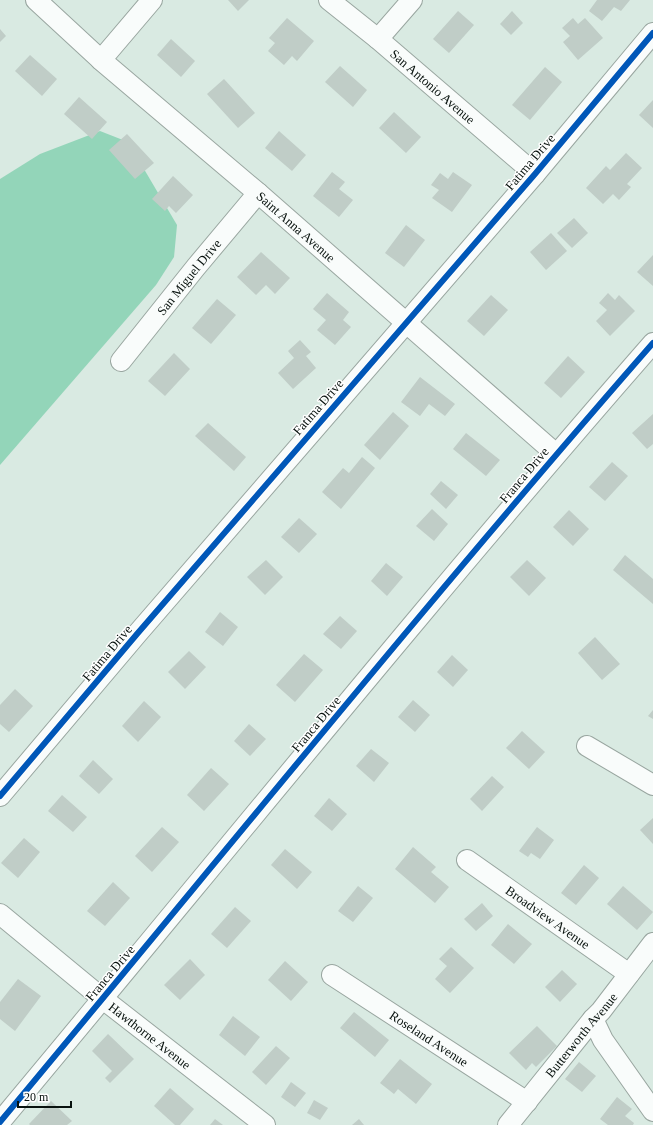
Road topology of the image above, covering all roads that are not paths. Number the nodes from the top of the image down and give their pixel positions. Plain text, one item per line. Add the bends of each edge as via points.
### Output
1 (36, 0) edge
2 (152, 0) edge
3 (329, 0) edge
4 (412, 0) edge
5 (653, 33) edge
6 (378, 39) junction
7 (101, 60) junction
8 (535, 174) junction
9 (258, 193) junction
10 (405, 322) junction
11 (653, 343) edge
12 (122, 361) dead end
13 (556, 454) junction
14 (586, 746) dead end
15 (653, 784) edge
16 (0, 796) edge
17 (467, 860) dead end
18 (0, 914) edge
19 (653, 943) edge
20 (629, 974) junction
21 (332, 976) dead end
22 (103, 999) junction
23 (593, 1019) junction
24 (527, 1102) junction
25 (653, 1110) edge
26 (0, 1122) edge
27 (265, 1125) edge
28 (508, 1125) edge

1 - 7 street, Saint Anna Avenue
2 - 7 street
3 - 6 street, San Antonio Avenue
4 - 6 street
5 - 8 street, Fatima Drive
6 - 8 street, San Antonio Avenue
7 - 9 street, Saint Anna Avenue
8 - 10 street, Fatima Drive
9 - 10 street, Saint Anna Avenue
9 - 12 street, San Miguel Drive
10 - 13 street, Saint Anna Avenue
10 - 16 street, Fatima Drive
11 - 13 street, Franca Drive
13 - 22 street, Franca Drive via 441,589
14 - 15 street
17 - 20 street, Broadview Avenue
18 - 22 street, Hawthorne Avenue
19 - 20 street, Butterworth Avenue
20 - 23 street, Butterworth Avenue
21 - 24 street, Roseland Avenue
22 - 26 street, Franca Drive
22 - 27 street, Hawthorne Avenue
23 - 24 street, Butterworth Avenue
23 - 25 street via 603,1040
24 - 28 street, Butterworth Avenue

